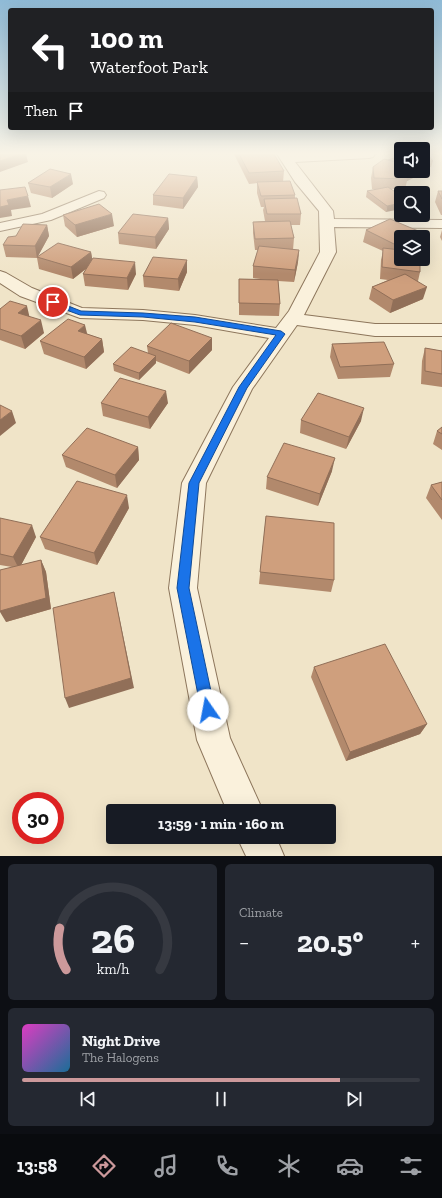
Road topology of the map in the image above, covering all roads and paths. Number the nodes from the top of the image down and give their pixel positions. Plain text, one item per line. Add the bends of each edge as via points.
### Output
1 (313, 194) edge
2 (99, 195) dead end
3 (326, 223) junction
4 (442, 224) edge
5 (0, 227) edge
6 (0, 276) edge
7 (287, 326) junction
8 (442, 330) edge
9 (242, 804) edge
10 (259, 844) edge
11 (265, 856) edge

1 - 3 street via 326,211
2 - 5 street via 46,217
3 - 4 street
3 - 7 street via 328,252
6 - 7 street via 26,292 80,313
7 - 8 street
7 - 9 street via 243,387 194,483 183,588 214,740
10 - 11 street

